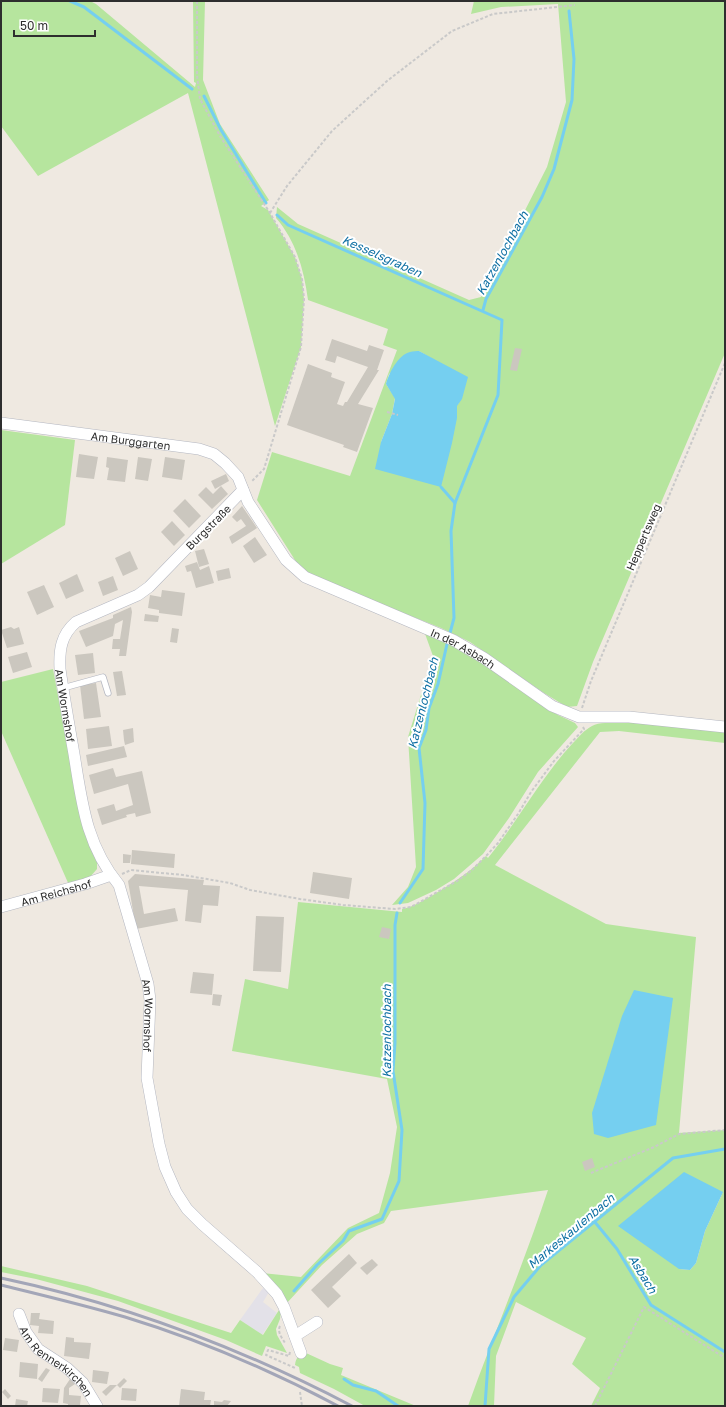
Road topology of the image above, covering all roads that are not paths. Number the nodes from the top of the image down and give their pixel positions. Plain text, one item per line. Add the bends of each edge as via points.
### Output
1 (1, 423) edge
2 (243, 490) junction
3 (60, 658) joint
4 (63, 688) junction
5 (108, 693) dead end
6 (725, 727) edge
7 (111, 875) junction
8 (1, 907) edge
9 (19, 1314) dead end
10 (317, 1322) dead end
11 (295, 1336) junction
12 (295, 1352) road end
13 (97, 1406) edge

1 - 2 street, Am Burggarten via 200,449 214,454 225,463 238,477
2 - 3 street, Burgstraße via 149,587 138,595 76,622 69,628 60,649
2 - 6 street, In der Asbach via 248,502 286,560 305,577 453,640 484,658 552,706 579,718 629,717
3 - 4 street, Am Wormshof
4 - 5 lane via 103,677
4 - 7 street, Am Wormshof via 83,812 99,856
7 - 8 street, Am Reichshof
7 - 11 street, Am Wormshof via 119,885 148,984 150,1000 147,1078 165,1167 187,1209 257,1272 277,1294
9 - 13 street, Am Rennerkirchen via 26,1332 38,1349 67,1368 83,1383
10 - 11 street
11 - 12 street, Am Wormshof

